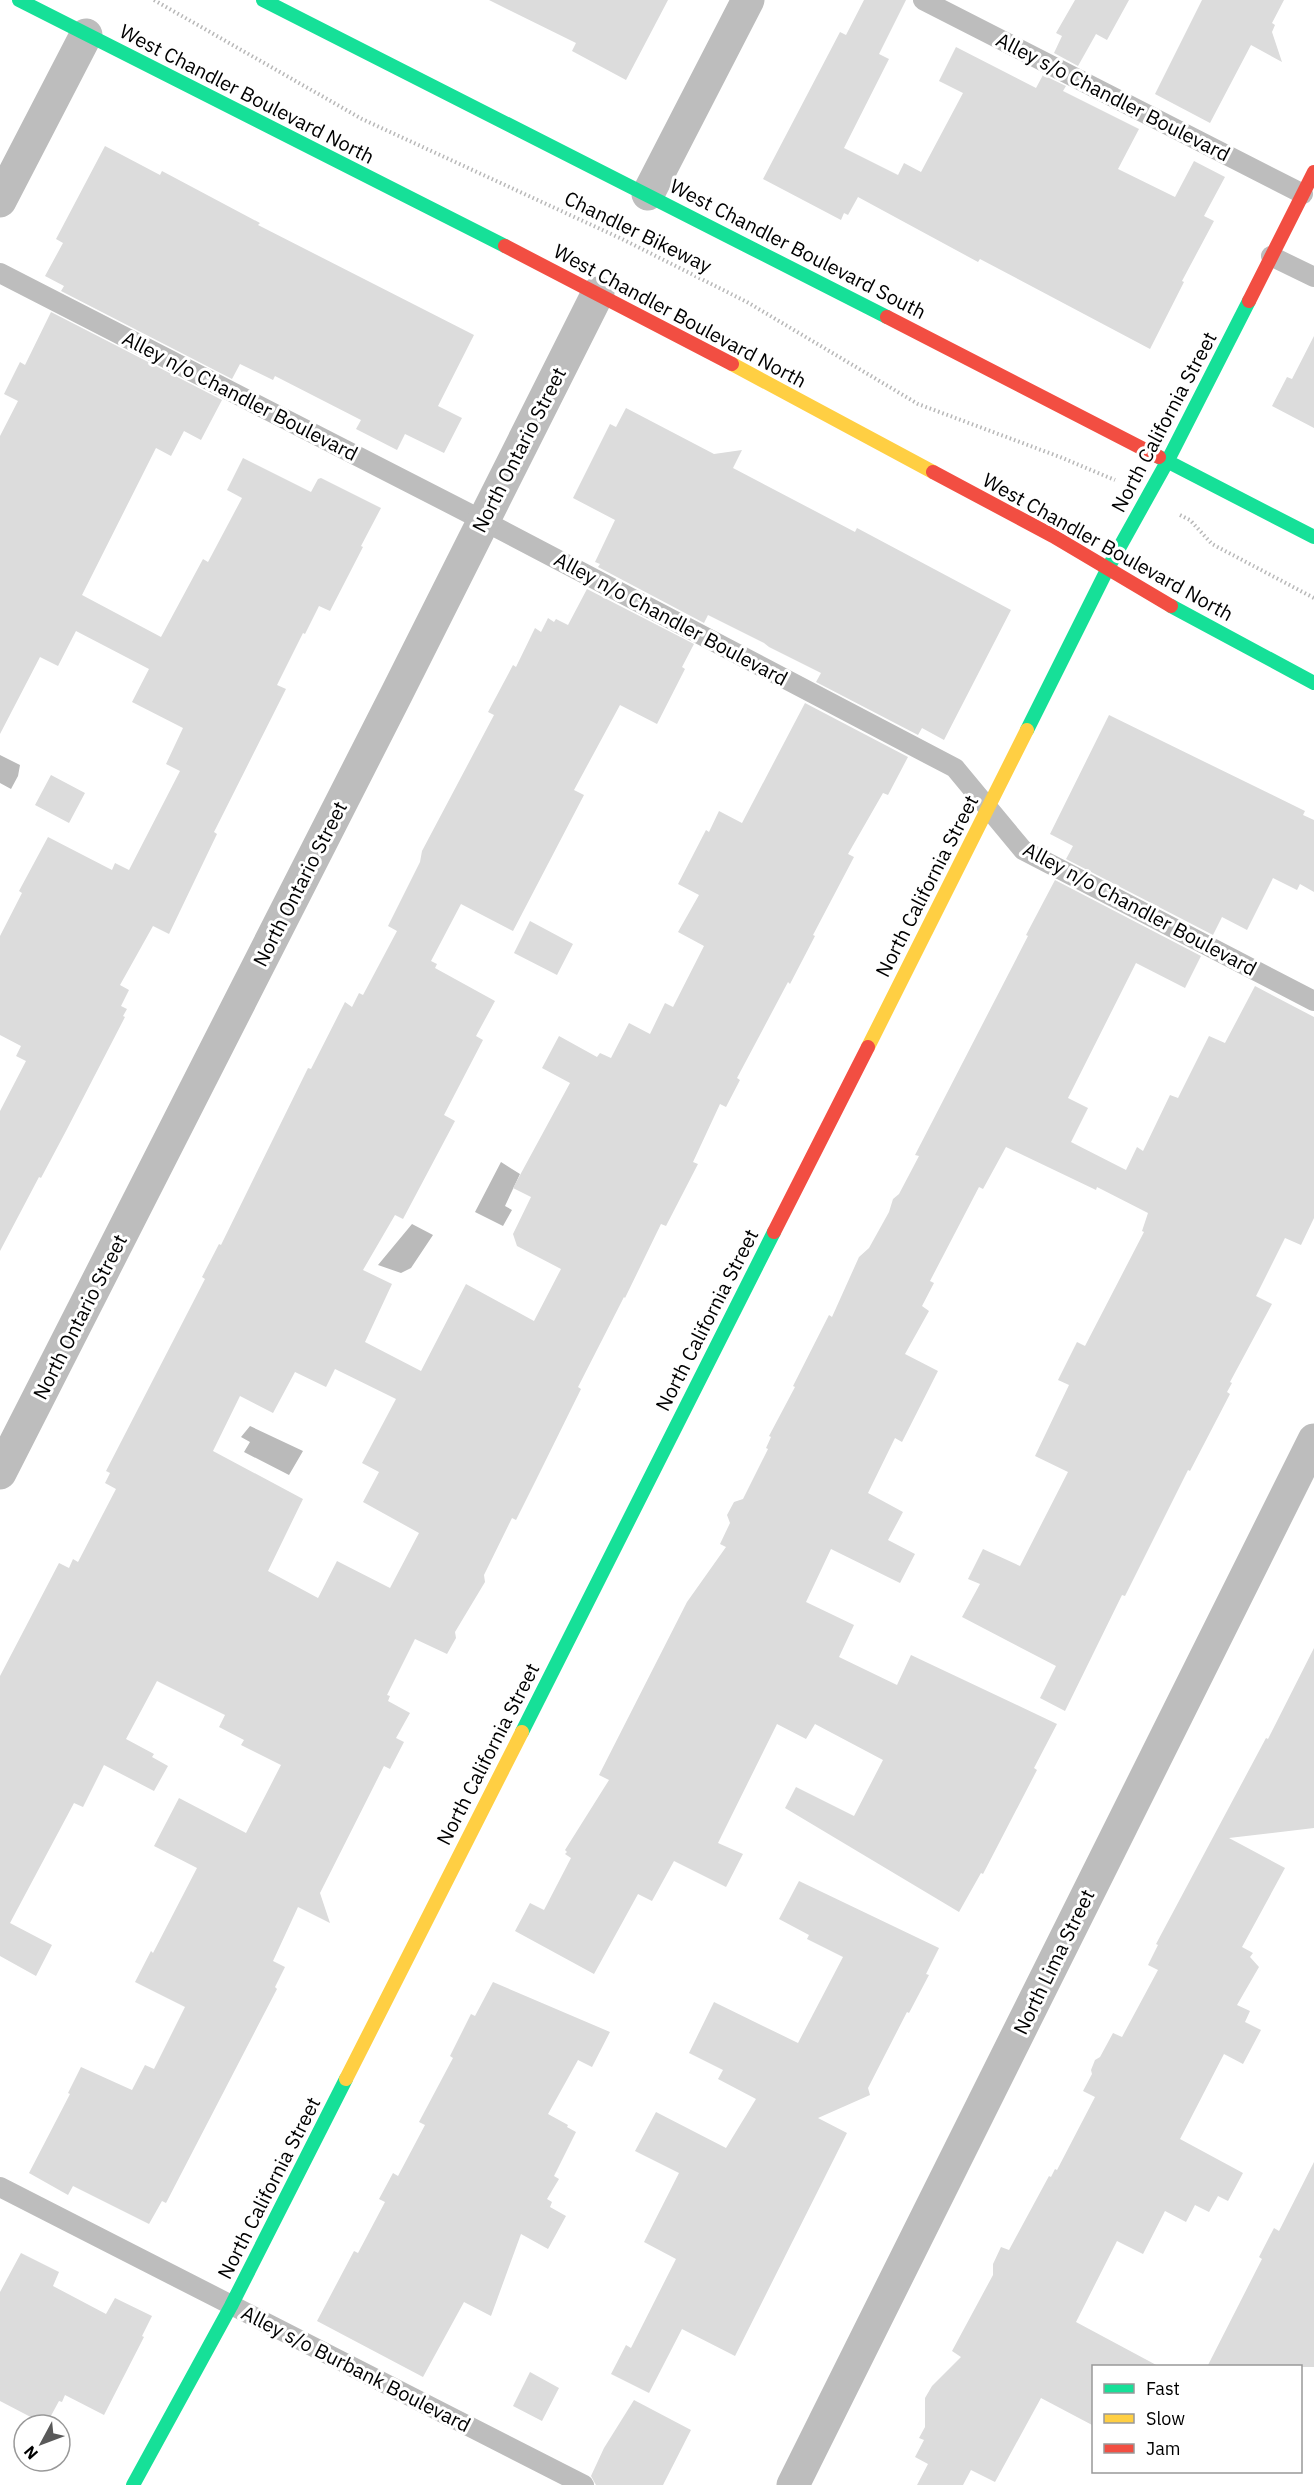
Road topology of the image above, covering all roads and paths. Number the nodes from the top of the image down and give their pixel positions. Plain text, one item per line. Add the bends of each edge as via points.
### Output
1 (19, 0) edge
2 (154, 0) edge
3 (262, 0) edge
4 (748, 0) edge
5 (923, 0) edge
6 (86, 35) junction
7 (1314, 172) edge
8 (648, 194) junction
9 (1303, 194) junction
10 (0, 201) edge
11 (1271, 256) junction
12 (0, 273) edge
13 (1314, 277) edge
14 (598, 293) junction
15 (1167, 462) junction
16 (1114, 480) dead end
17 (1190, 520) dead end
18 (484, 521) junction
19 (1314, 537) edge
20 (1108, 568) junction
21 (1314, 598) edge
22 (1314, 683) edge
23 (989, 808) junction
24 (1314, 1001) edge
25 (1314, 1440) edge
26 (0, 1473) edge
27 (0, 2187) edge
28 (231, 2306) junction
29 (133, 2485) edge
30 (584, 2485) edge
31 (793, 2485) edge

1 - 6 main road, West Chandler Boulevard North
2 - 16 path, Chandler Bikeway via 362,119 622,239 747,302 918,404
3 - 8 main road, West Chandler Boulevard South
4 - 8 street
5 - 9 lane, Alley s/o Chandler Boulevard
6 - 10 street
6 - 14 main road, West Chandler Boulevard North
7 - 9 main road, North California Street
8 - 15 main road, West Chandler Boulevard South
9 - 11 main road, North California Street
11 - 13 lane
11 - 15 main road, North California Street
12 - 18 lane, Alley n/o Chandler Boulevard
14 - 18 street, North Ontario Street
14 - 20 main road, West Chandler Boulevard North
15 - 19 main road, West Chandler Boulevard South
15 - 20 main road, North California Street
17 - 21 path via 1212,544
18 - 23 lane, Alley n/o Chandler Boulevard via 955,768
18 - 26 street, North Ontario Street
20 - 22 main road, West Chandler Boulevard North
20 - 23 main road, North California Street
23 - 24 lane, Alley n/o Chandler Boulevard via 1023,850
23 - 28 main road, North California Street
25 - 31 street, North Lima Street
27 - 28 lane, Alley s/o Burbank Boulevard
28 - 29 main road, North California Street
28 - 30 lane, Alley s/o Burbank Boulevard

